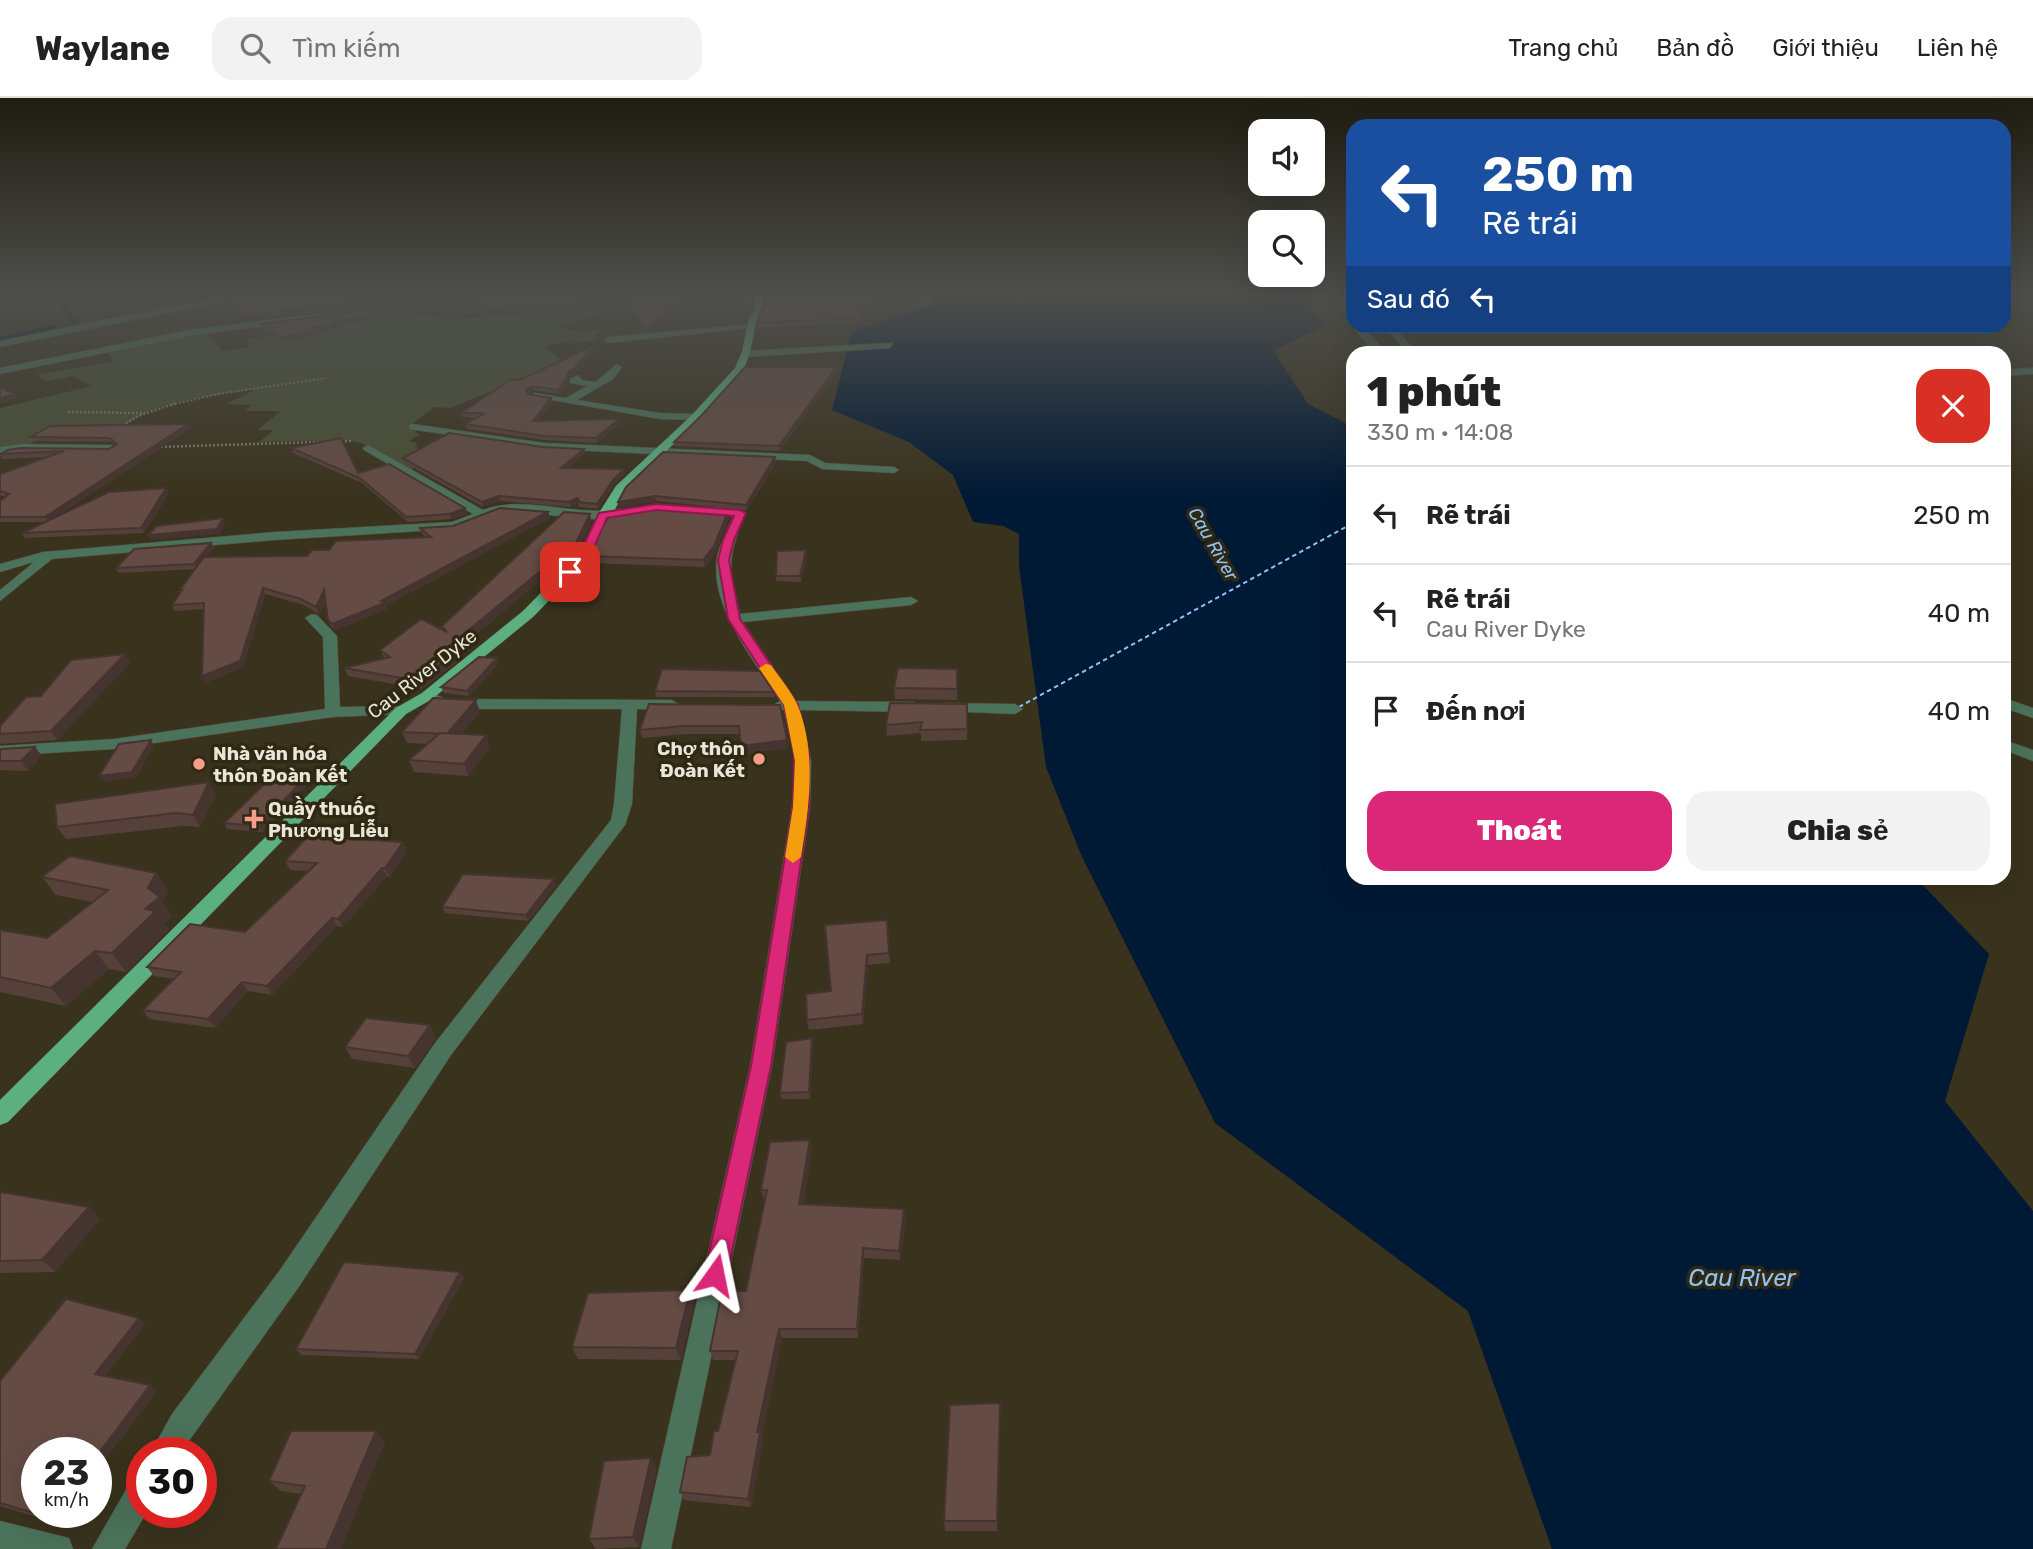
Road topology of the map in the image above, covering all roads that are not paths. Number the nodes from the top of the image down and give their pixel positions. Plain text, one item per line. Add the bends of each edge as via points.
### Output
1 (45, 363) edge
2 (742, 363) edge
3 (617, 367) dead end
4 (2033, 371) edge
5 (0, 372) edge
6 (2011, 373) edge
7 (578, 378) dead end
8 (597, 385) junction
9 (534, 396) edge
10 (568, 401) junction
11 (696, 417) junction
12 (413, 426) dead end
13 (112, 447) edge
14 (368, 448) road end
15 (0, 450) edge
16 (661, 450) junction
17 (894, 470) dead end
18 (692, 510) edge
19 (630, 511) edge
20 (482, 514) junction
21 (603, 516) junction
22 (49, 556) junction
23 (0, 568) edge
24 (0, 597) edge
25 (911, 601) dead end
26 (312, 618) dead end
27 (734, 619) junction
28 (428, 696) junction
29 (630, 705) junction
30 (692, 705) edge
31 (765, 705) edge
32 (791, 705) junction
33 (2011, 705) edge
34 (1015, 709) dead end
35 (401, 711) junction
36 (333, 712) junction
37 (2033, 713) edge
38 (2011, 749) edge
39 (0, 751) edge
40 (2033, 757) edge
41 (0, 1115) edge
42 (174, 1437) edge
43 (126, 1518) edge
44 (0, 1536) edge
45 (58, 1549) edge
46 (107, 1549) edge
47 (656, 1549) edge

1 - 5 street
2 - 11 main road, Cau River Dyke
3 - 8 street
4 - 6 street
7 - 8 street via 573,381
8 - 10 street
9 - 10 street
10 - 11 street
11 - 16 main road, Cau River Dyke
12 - 16 street via 545,446
13 - 15 street
14 - 20 street
16 - 17 street via 810,458 822,466
16 - 21 main road, Cau River Dyke via 620,488
18 - 27 street via 740,513 723,560
19 - 21 street
20 - 21 street via 500,507
20 - 22 street via 454,525
21 - 28 main road, Cau River Dyke via 584,556 560,583
22 - 23 street
22 - 24 street
25 - 27 street
26 - 36 street via 330,636
27 - 32 street
28 - 29 street via 443,704
28 - 35 main road, Cau River Dyke
29 - 30 street
29 - 42 street via 619,821 443,1049 289,1279
31 - 32 street
32 - 34 street
32 - 47 street via 803,761 801,807 761,1066
33 - 37 street
35 - 36 street
35 - 41 main road, Cau River Dyke
36 - 39 street via 114,744
38 - 40 street
43 - 46 street
44 - 45 street

